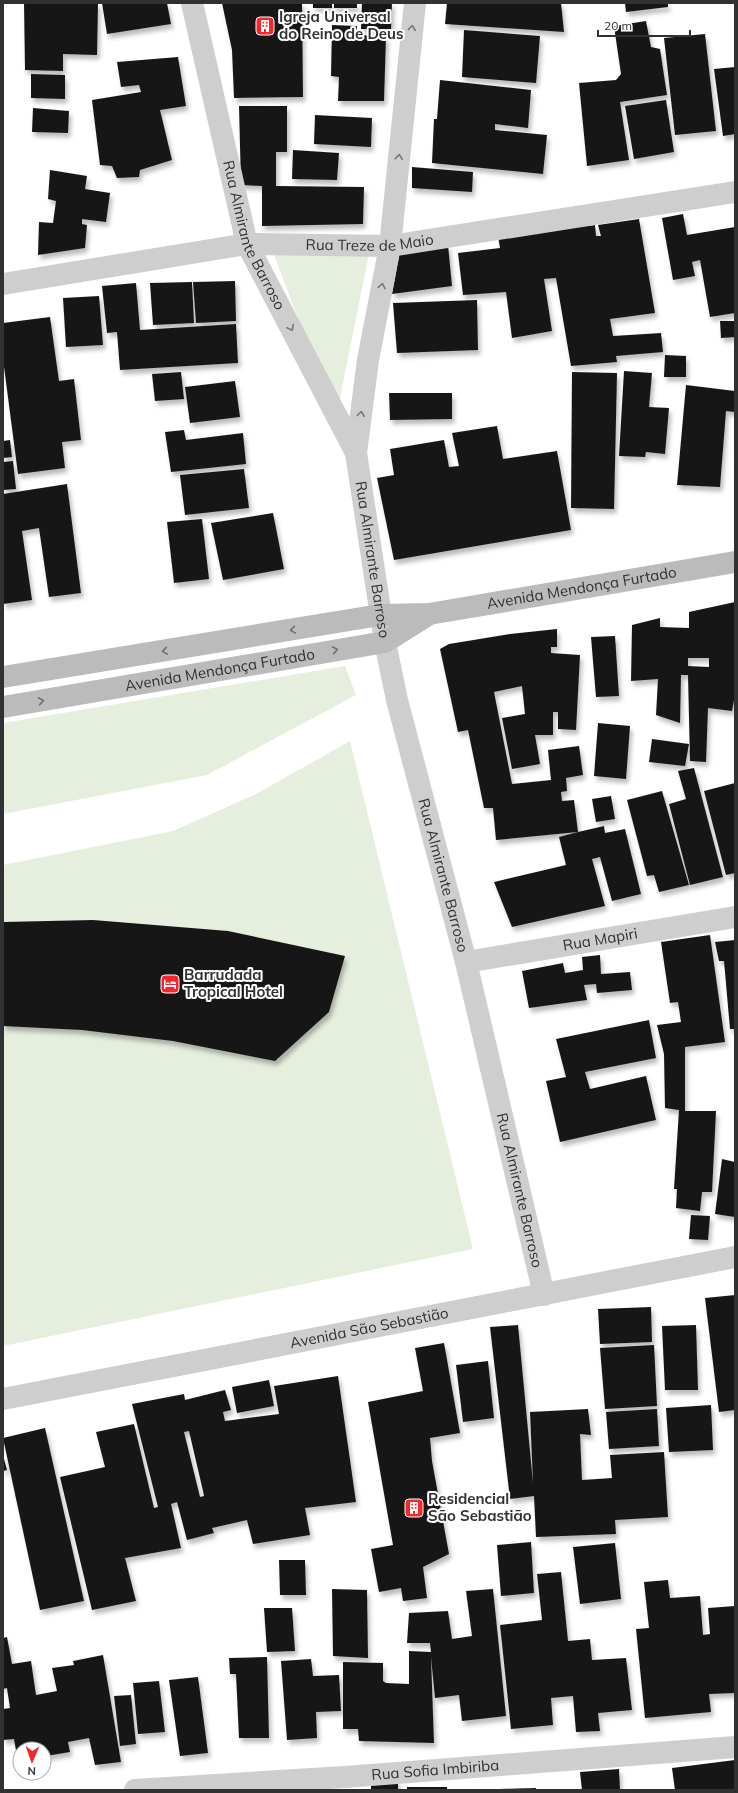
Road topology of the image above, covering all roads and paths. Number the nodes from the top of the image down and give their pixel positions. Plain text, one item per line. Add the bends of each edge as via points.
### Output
1 (192, 3) edge
2 (415, 3) edge
3 (735, 192) edge
4 (247, 244) junction
5 (390, 246) junction
6 (3, 284) edge
7 (356, 453) junction
8 (735, 562) edge
9 (429, 614) junction
10 (380, 615) junction
11 (384, 642) junction
12 (3, 677) edge
13 (3, 707) edge
14 (735, 917) edge
15 (466, 962) junction
16 (735, 1257) edge
17 (544, 1295) junction
18 (3, 1399) edge
19 (735, 1747) edge
20 (135, 1790) edge

1 - 4 street, Rua Almirante Barroso
5 -> 2 street, Rua Almirante Barroso
3 - 5 street, Rua Treze de Maio
4 - 5 street, Rua Treze de Maio
4 - 6 street, Rua Treze de Maio
4 -> 7 street, Rua Almirante Barroso
7 -> 5 street, Rua Almirante Barroso via 368,360
7 - 10 street, Rua Almirante Barroso
8 - 9 street, Avenida Mendonça Furtado
9 - 10 street, Avenida Mendonça Furtado
9 - 11 street, Avenida Mendonça Furtado
10 - 11 street, Rua Almirante Barroso
10 -> 12 street, Avenida Mendonça Furtado
13 -> 11 street, Avenida Mendonça Furtado
11 - 15 street, Rua Almirante Barroso
14 - 15 street, Rua Mapiri
15 - 17 street, Rua Almirante Barroso
16 - 17 street, Avenida São Sebastião
17 - 18 street, Avenida São Sebastião
19 - 20 street, Rua Sofia Imbiriba via 345,1778

